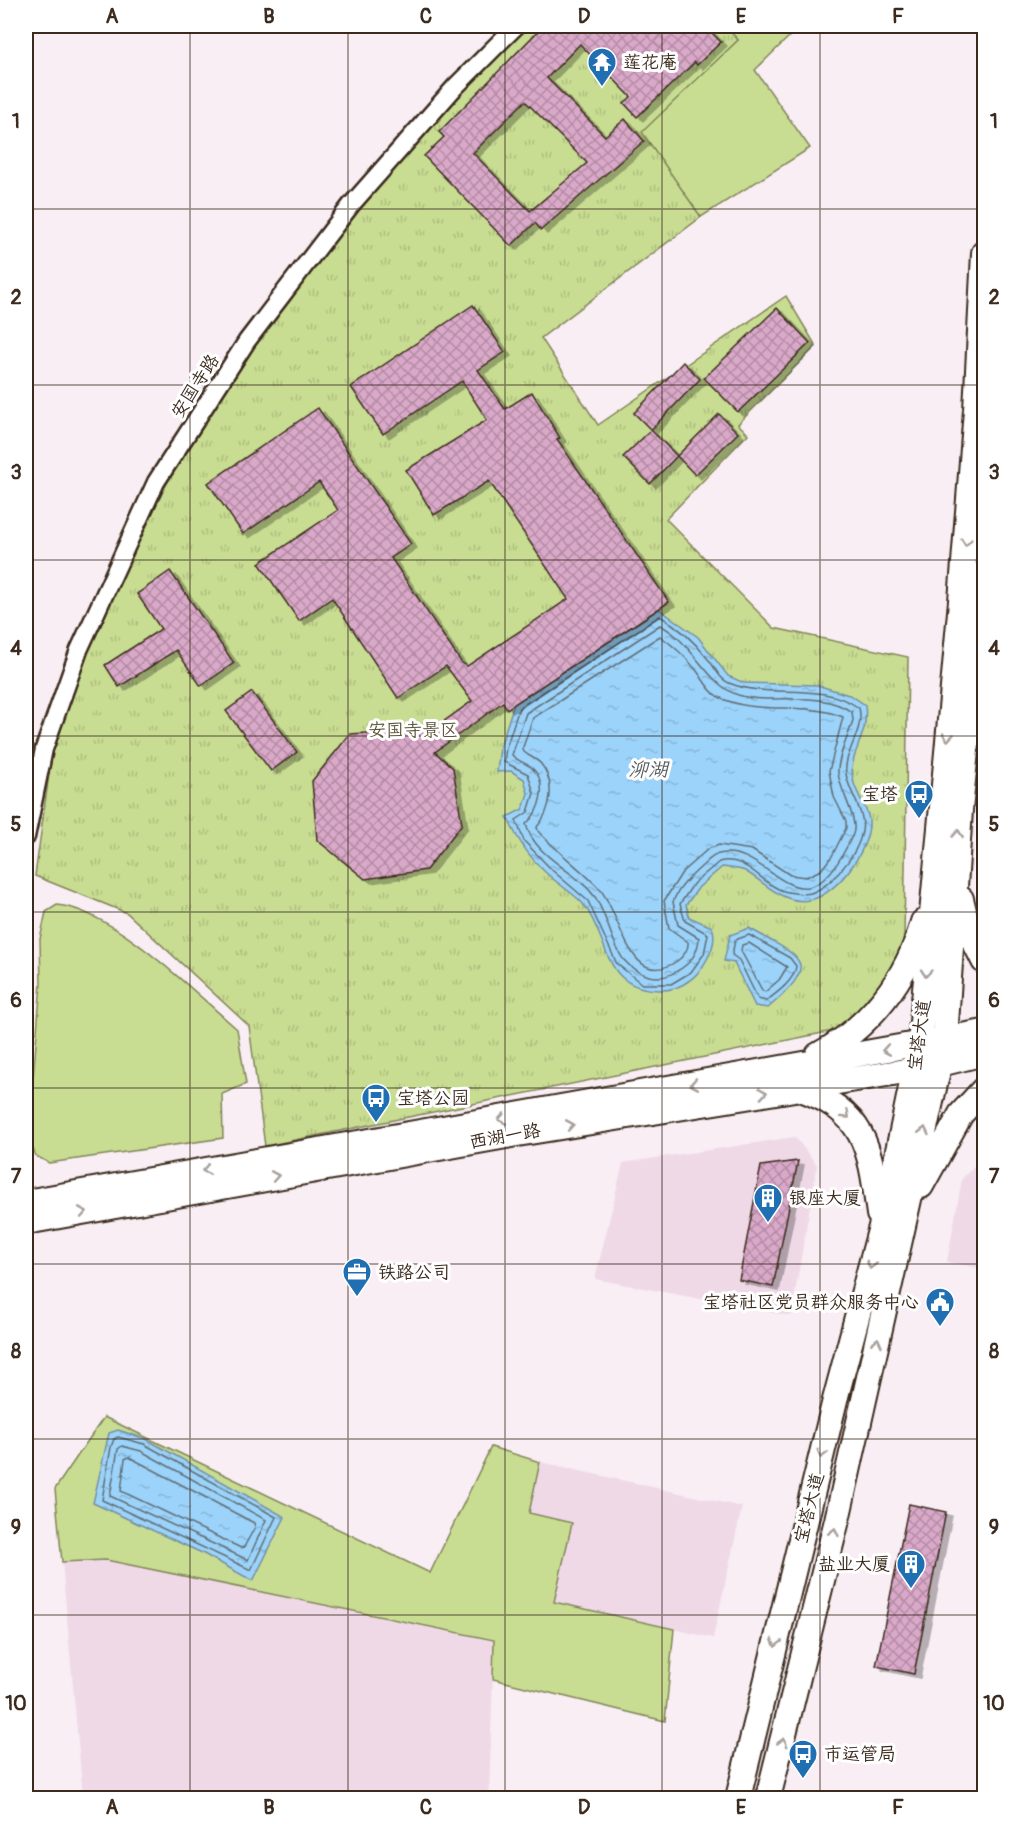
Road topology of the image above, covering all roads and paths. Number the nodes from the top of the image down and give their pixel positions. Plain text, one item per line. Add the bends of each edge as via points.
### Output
1 (516, 26) edge
2 (984, 254) edge
3 (984, 573) edge
4 (26, 837) edge
5 (945, 875) junction
6 (984, 961) edge
7 (984, 1032) edge
8 (945, 1039) junction
9 (920, 1044) junction
10 (984, 1053) edge
11 (939, 1064) junction
12 (915, 1069) junction
13 (796, 1077) junction
14 (984, 1089) edge
15 (26, 1202) edge
16 (26, 1222) edge
17 (891, 1229) junction
18 (738, 1798) edge
19 (768, 1798) edge

1 - 4 street, 安国寺路 via 455,87 351,205 247,340 156,482 79,650 45,749
2 -> 5 main road, 宝塔大道
5 -> 3 main road, 宝塔大道
5 - 6 main road
5 - 8 main road, 宝塔大道
5 -> 9 main road, 宝塔大道
5 - 13 main road via 902,974 873,1014
7 - 8 main road, 西湖一路
8 - 9 main road, 西湖一路
8 - 11 main road, 宝塔大道
9 - 12 main road, 宝塔大道
9 -> 13 main road, 西湖一路
10 - 11 main road, 西湖一路
11 - 12 main road, 西湖一路
17 -> 11 main road, 宝塔大道
12 - 13 main road, 西湖一路
12 - 17 main road, 宝塔大道
13 -> 15 main road, 西湖一路
16 -> 13 main road, 西湖一路 via 460,1144
13 -> 17 main road via 853,1121 871,1159
14 - 17 main road via 961,1114
17 -> 18 main road, 宝塔大道 via 832,1412
19 -> 17 main road, 宝塔大道 via 837,1520

